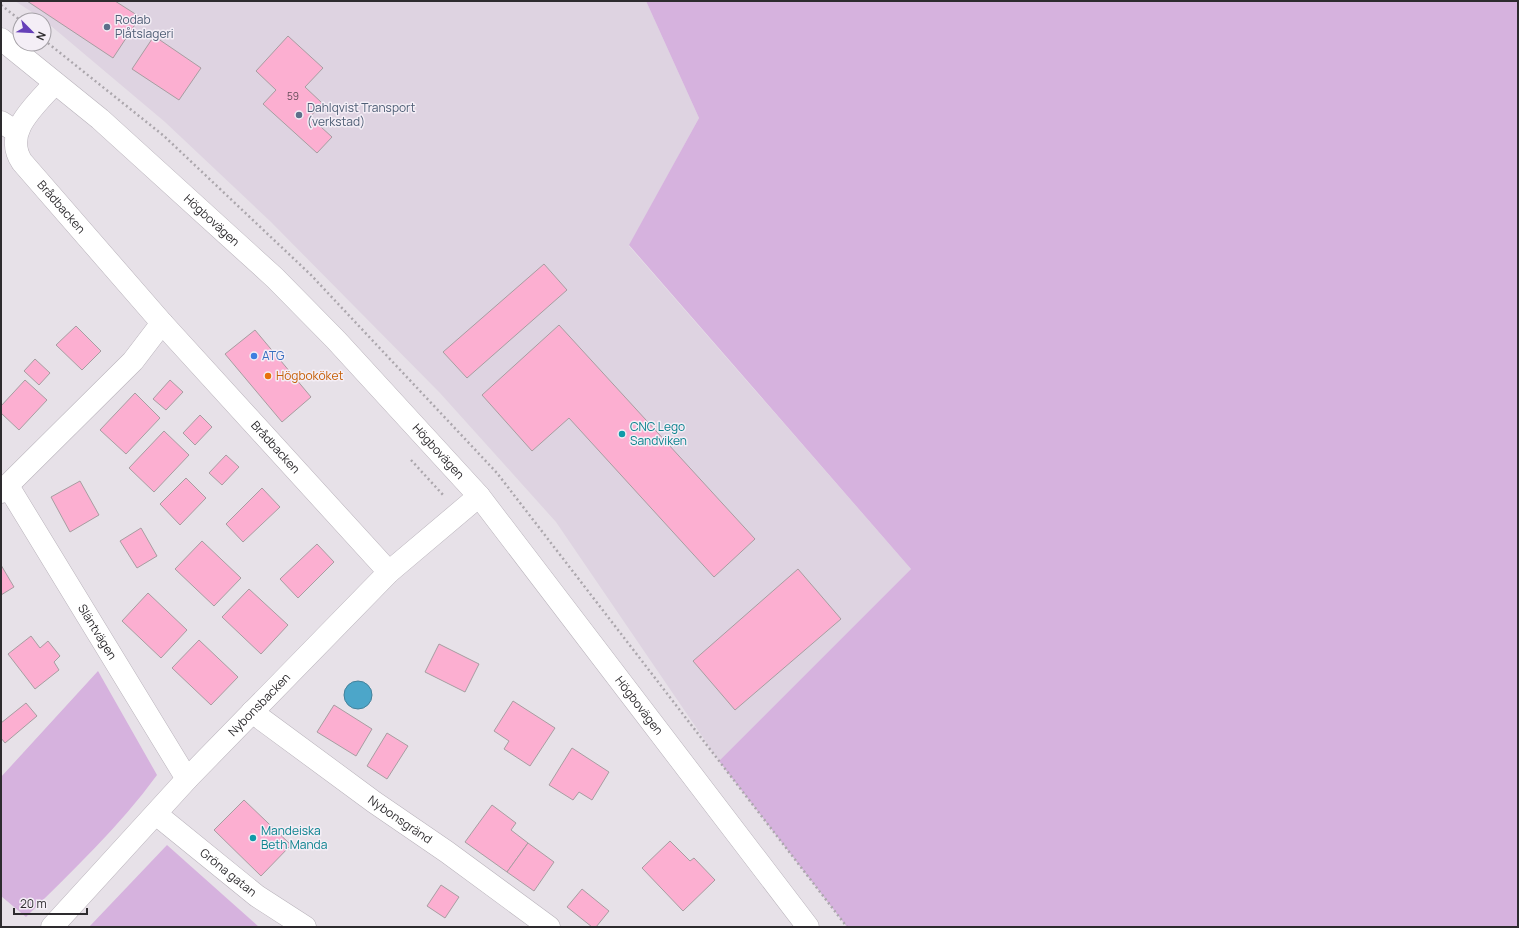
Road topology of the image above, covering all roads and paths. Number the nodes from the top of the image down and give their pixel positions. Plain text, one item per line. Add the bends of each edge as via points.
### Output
1 (1, 5) edge
2 (12, 14) edge
3 (1, 39) edge
4 (55, 83) junction
5 (9, 127) edge
6 (162, 323) junction
7 (409, 458) dead end
8 (4, 489) edge
9 (479, 496) junction
10 (459, 513) junction
11 (389, 572) junction
12 (252, 712) junction
13 (187, 779) junction
14 (156, 814) junction
15 (52, 927) edge
16 (305, 927) edge
17 (549, 927) edge
18 (808, 927) edge

1 - 2 path
3 - 4 street, Högbovägen
4 - 5 street, Brådbacken via 22,121
4 - 9 street, Högbovägen via 100,119 275,278 336,340
5 - 6 street, Brådbacken via 16,153 22,162
6 - 8 street via 133,361
6 - 11 street, Brådbacken
7 - 10 path
8 - 13 street, Släntvägen
9 - 10 street, Nybonsbacken
9 - 18 street, Högbovägen
10 - 11 street, Nybonsbacken
11 - 12 street, Nybonsbacken
12 - 13 street, Nybonsbacken
12 - 17 street, Nybonsgränd
13 - 14 street, Nybonsbacken
14 - 15 street, Nybonsbacken
14 - 16 street, Gröna gatan via 257,896

